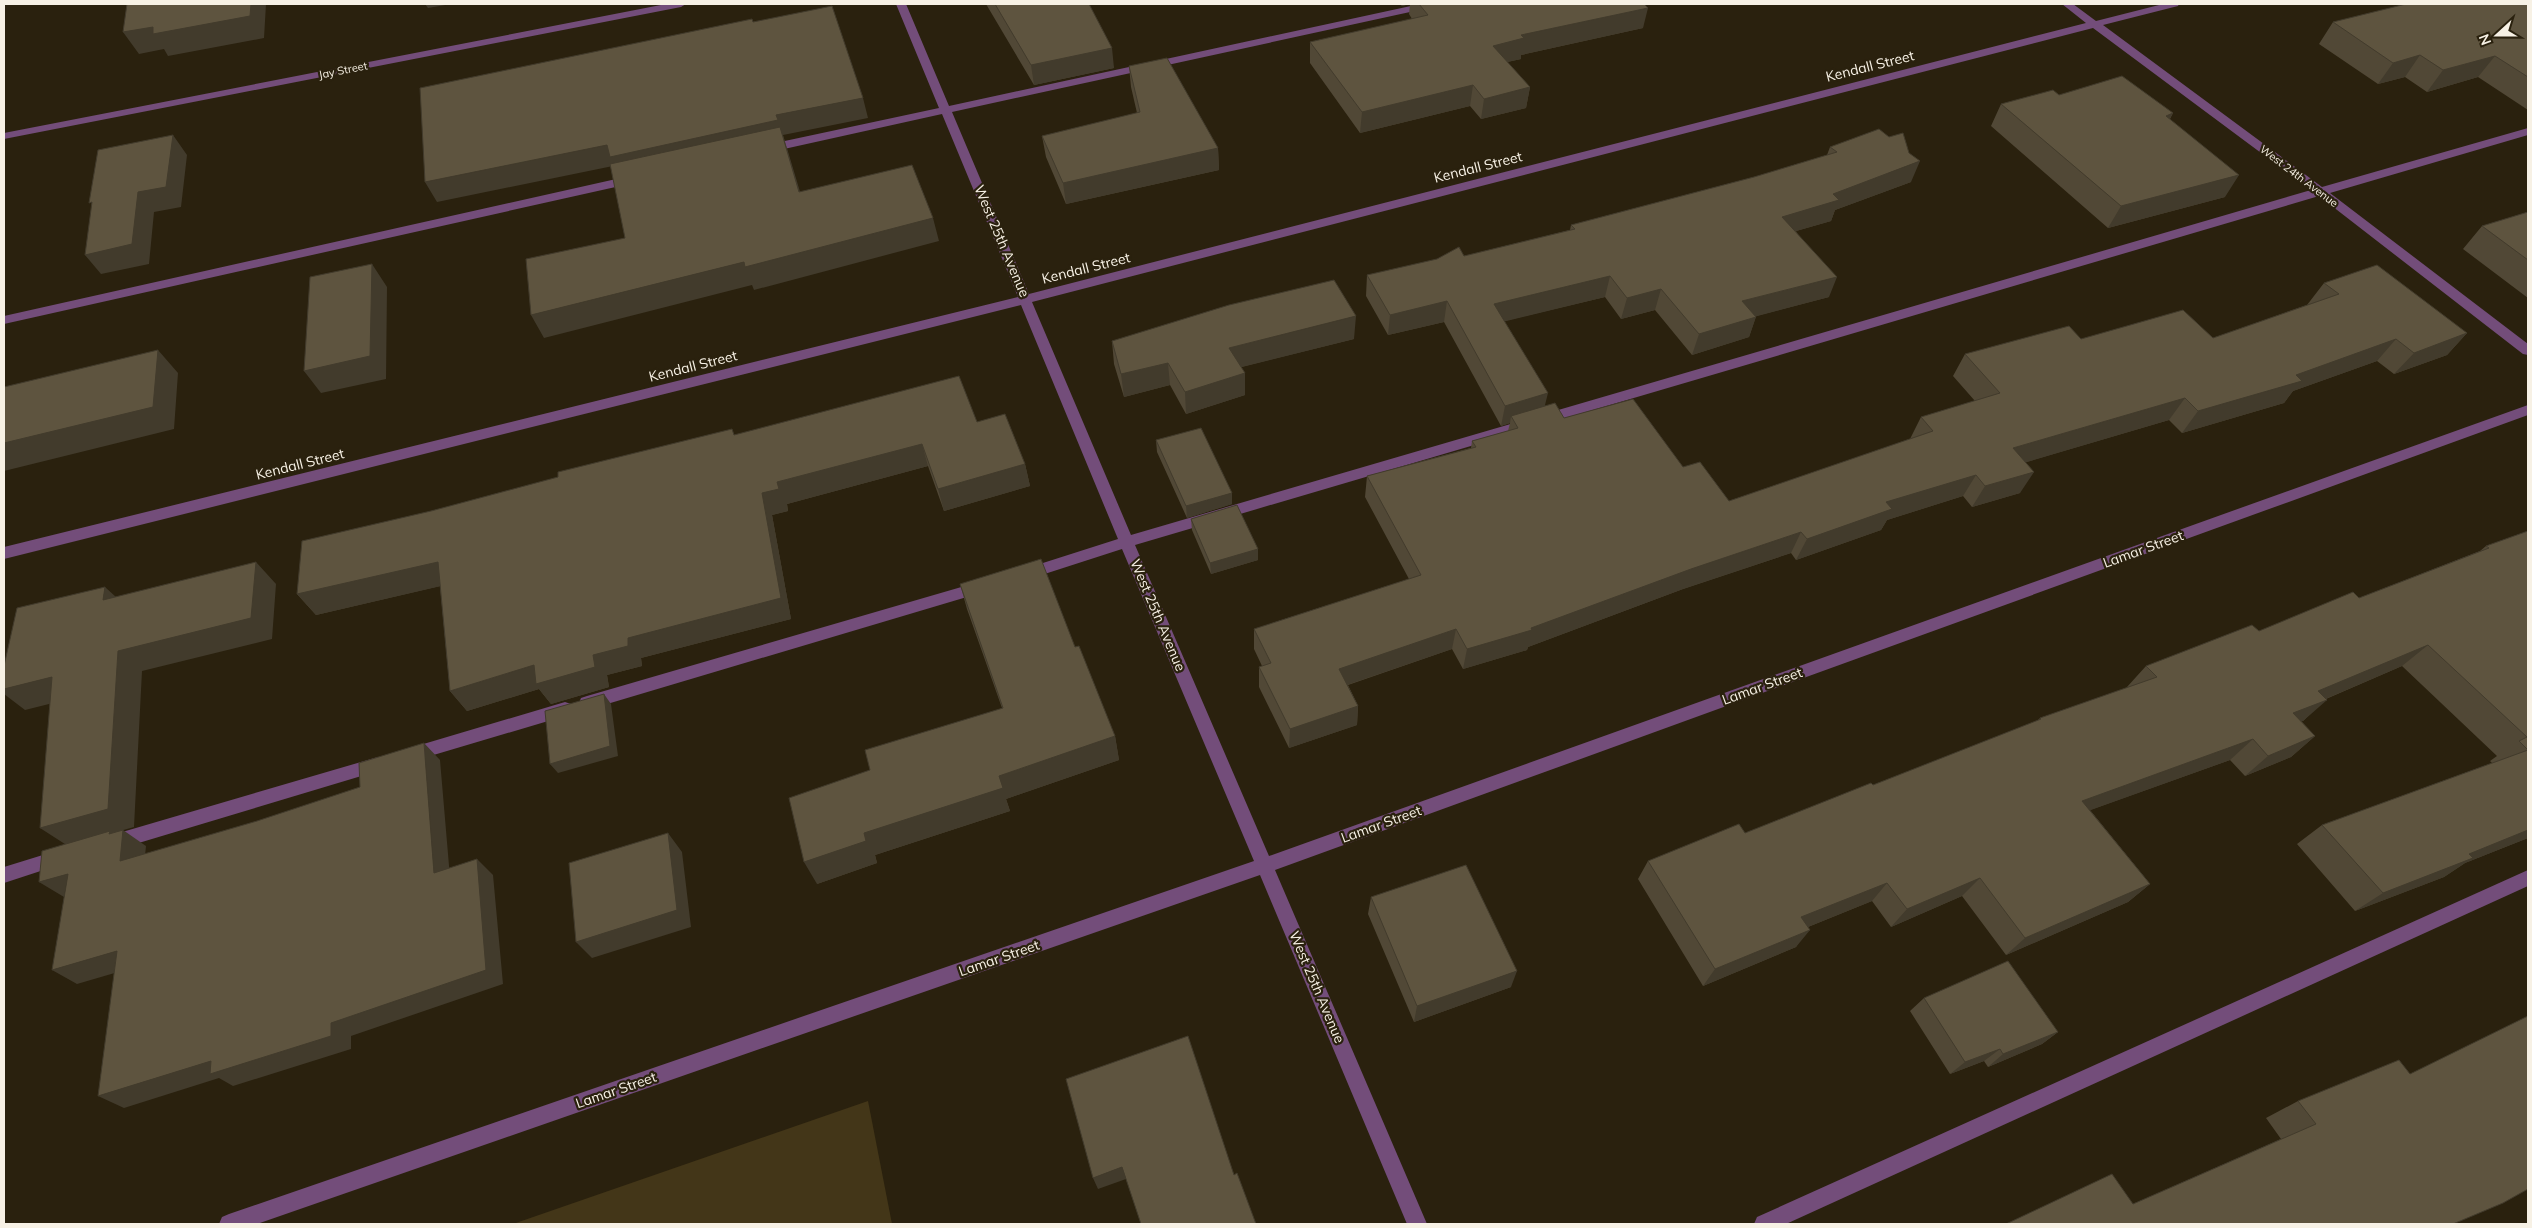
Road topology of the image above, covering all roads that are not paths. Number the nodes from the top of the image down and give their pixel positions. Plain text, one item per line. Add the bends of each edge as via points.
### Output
1 (681, 4) edge
2 (901, 4) edge
3 (1433, 4) edge
4 (2067, 4) edge
5 (2174, 4) edge
6 (2093, 24) junction
7 (946, 109) junction
8 (2528, 132) edge
9 (4, 136) edge
10 (753, 152) edge
11 (646, 176) edge
12 (2322, 192) junction
13 (1026, 299) junction
14 (4, 320) edge
15 (2528, 351) edge
16 (2528, 410) edge
17 (1127, 543) junction
18 (4, 553) edge
19 (1013, 577) edge
20 (994, 583) edge
21 (99, 847) edge
22 (70, 855) edge
23 (1266, 865) junction
24 (4, 875) edge
25 (2528, 878) edge
26 (229, 1224) edge
27 (1418, 1224) edge
28 (1764, 1224) edge

1 - 9 street, Jay Street
2 - 7 street, West 25th Avenue
3 - 7 street
4 - 6 street, West 24th Avenue
5 - 6 street, Kendall Street
6 - 12 street, West 24th Avenue
6 - 13 street, Kendall Street
7 - 10 street
7 - 13 street, West 25th Avenue
8 - 12 street
11 - 14 street
12 - 15 street, West 24th Avenue
12 - 17 street
13 - 17 street, West 25th Avenue
13 - 18 street, Kendall Street
16 - 23 street, Lamar Street
17 - 19 street
17 - 23 street, West 25th Avenue
20 - 21 street
22 - 24 street
23 - 26 street, Lamar Street
23 - 27 street, West 25th Avenue
25 - 28 street

